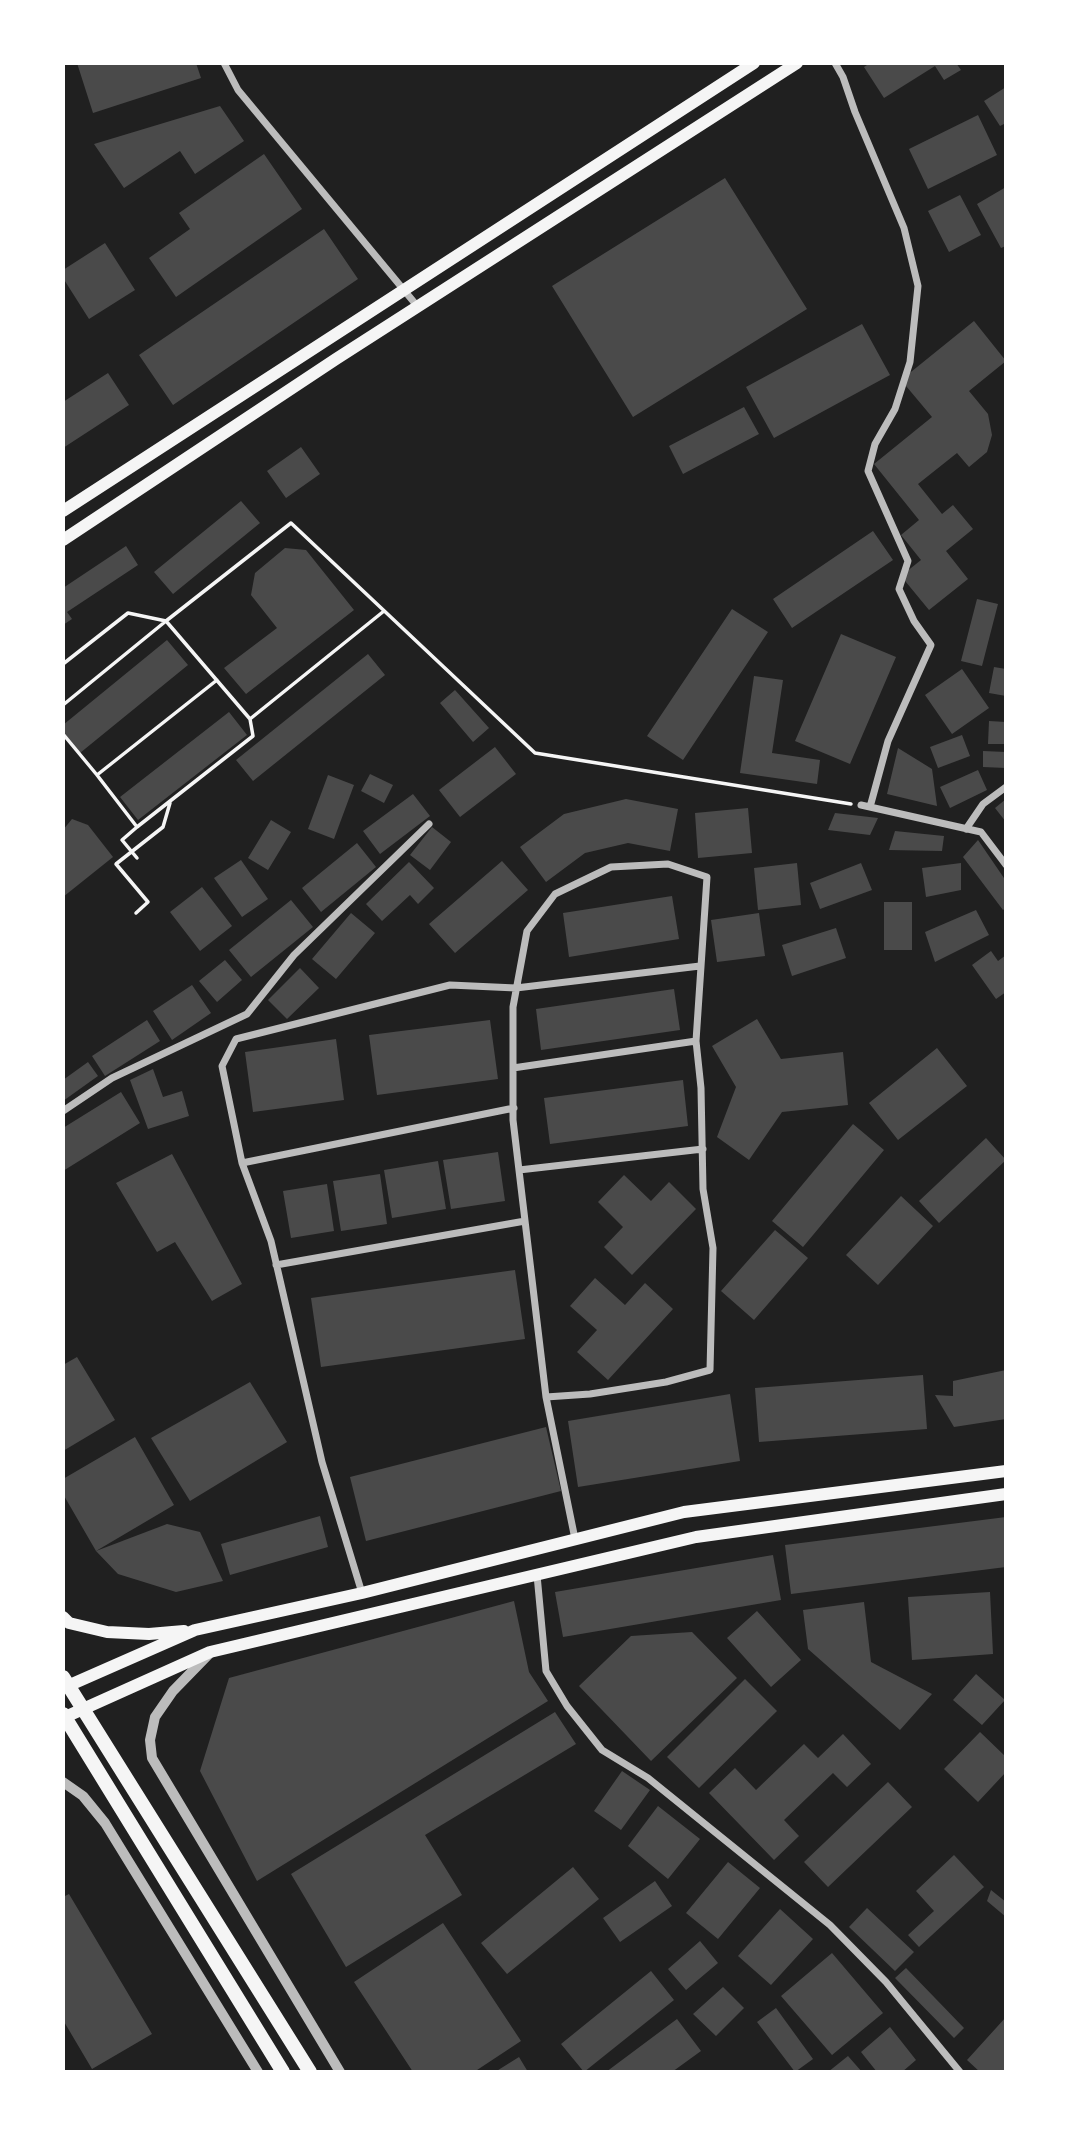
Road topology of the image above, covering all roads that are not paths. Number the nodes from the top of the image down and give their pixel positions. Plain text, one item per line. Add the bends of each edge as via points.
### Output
1 (224, 63) edge
2 (754, 63) edge
3 (797, 63) edge
4 (835, 63) edge
5 (404, 290) junction
6 (418, 307) junction
7 (63, 512) edge
8 (63, 540) edge
9 (1006, 787) edge
10 (861, 805) road end
11 (870, 807) junction
12 (429, 824) dead end
13 (966, 829) junction
14 (1006, 865) edge
15 (700, 966) junction
16 (516, 988) junction
17 (696, 1041) junction
18 (513, 1068) junction
19 (513, 1108) junction
20 (63, 1111) edge
21 (702, 1149) junction
22 (242, 1163) junction
23 (519, 1170) junction
24 (525, 1221) junction
25 (276, 1265) junction
26 (546, 1397) junction
27 (1006, 1471) edge
28 (1006, 1494) edge
29 (575, 1539) junction
30 (537, 1575) junction
31 (362, 1592) junction
32 (63, 1617) edge
33 (195, 1630) junction
34 (210, 1652) junction
35 (65, 1683) edge
36 (83, 1709) junction
37 (64, 1716) edge
38 (63, 1782) edge
39 (258, 2072) edge
40 (283, 2072) edge
41 (310, 2072) edge
42 (340, 2072) edge
43 (960, 2072) edge

1 - 5 street via 238,90
2 - 5 main road
3 - 6 main road
4 - 11 street via 904,228 918,286 910,362 895,409 874,444 868,471 908,561 899,589 931,645 888,741
5 - 6 street
5 - 7 main road
6 - 8 main road
9 - 13 street via 983,804
10 - 11 street
11 - 13 street
12 - 20 street via 294,955 247,1014 112,1079
13 - 14 street via 981,832
15 - 16 street
15 - 16 street via 707,877 668,864 611,867 555,894 527,931
15 - 17 street
16 - 18 street
16 - 22 street via 450,985 236,1039 222,1066
17 - 18 street
17 - 21 street
18 - 19 street
19 - 22 street
19 - 23 street
21 - 23 street
21 - 26 street via 713,1248 710,1370 666,1382
22 - 25 street
23 - 24 street
24 - 25 street
24 - 26 street
25 - 31 street via 319,1449
26 - 29 street
27 - 29 main road via 684,1512
28 - 30 main road via 696,1537
29 - 31 main road
30 - 34 main road
30 - 43 street via 546,1671 602,1750 648,1778 830,1925 886,1982
31 - 33 main road
32 - 33 main road via 69,1623 107,1632
33 - 35 main road
34 - 36 main road
34 - 42 street via 155,1717 152,1758
35 - 36 main road
36 - 37 main road
36 - 41 main road
37 - 40 main road
38 - 39 street via 83,1796 105,1823

